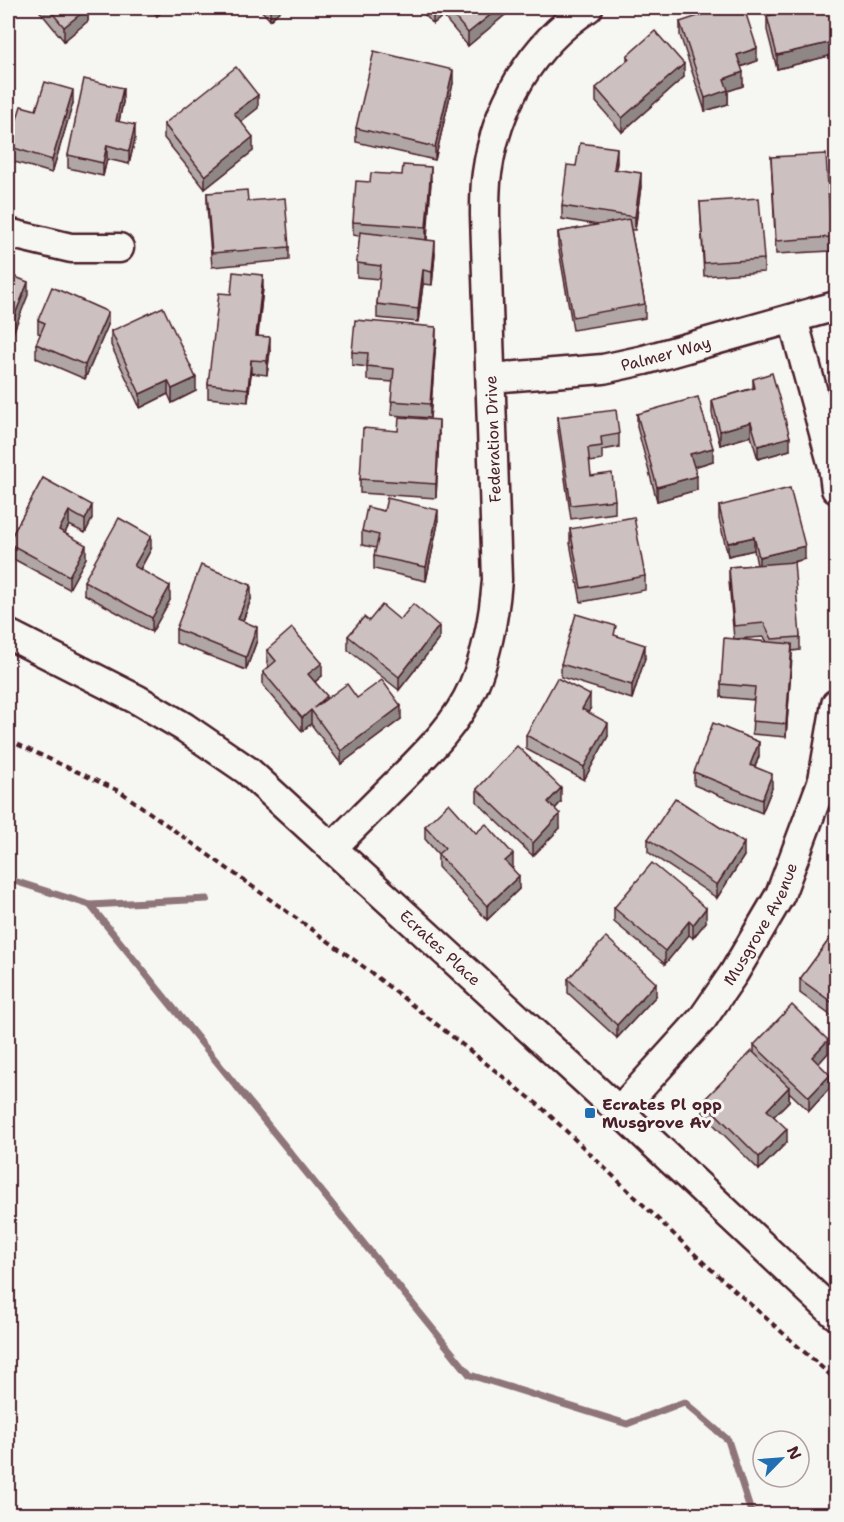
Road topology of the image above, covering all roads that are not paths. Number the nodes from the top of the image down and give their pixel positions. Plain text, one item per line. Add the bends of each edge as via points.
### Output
1 (588, 8) edge
2 (8, 233) edge
3 (119, 248) dead end
4 (837, 306) edge
5 (793, 319) junction
6 (491, 378) junction
7 (837, 489) edge
8 (8, 634) edge
9 (837, 704) edge
10 (332, 848) junction
11 (619, 1111) junction
12 (837, 1314) edge

1 - 6 street, Federation Drive via 543,47 522,75 494,136 486,174 484,214
2 - 3 street via 71,248
4 - 5 street, Palmer Way
5 - 6 street, Palmer Way via 603,369
5 - 7 street
6 - 10 street, Federation Drive via 497,580 486,654 453,722
8 - 10 street, Ecrates Place via 184,727 248,771
9 - 11 street, Musgrove Avenue via 823,780 780,895 703,1018
10 - 11 street, Ecrates Place
11 - 12 street, Ecrates Place

